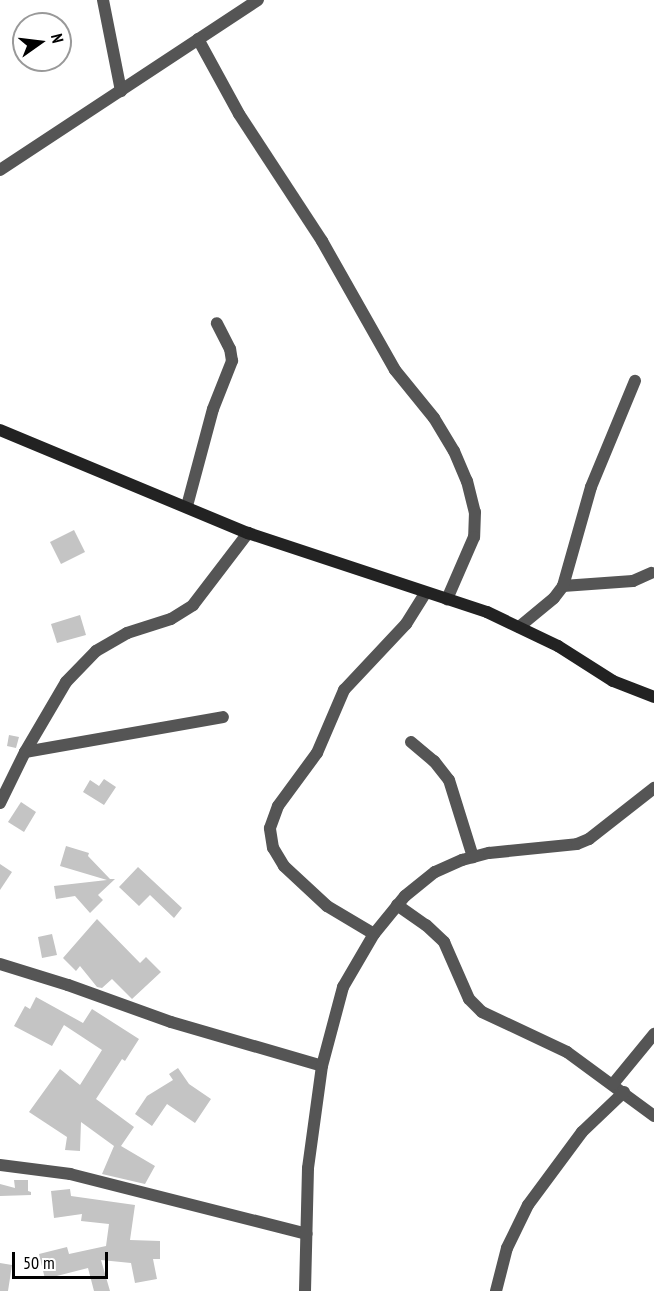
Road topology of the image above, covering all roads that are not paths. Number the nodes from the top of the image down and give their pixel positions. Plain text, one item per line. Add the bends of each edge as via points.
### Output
1 (103, 0) edge
2 (258, 0) edge
3 (198, 39) junction
4 (121, 92) junction
5 (0, 170) edge
6 (217, 323) dead end
7 (635, 381) dead end
8 (0, 430) edge
9 (187, 506) junction
10 (248, 533) junction
11 (651, 573) dead end
12 (562, 586) junction
13 (425, 593) junction
14 (447, 599) junction
15 (519, 627) junction
16 (654, 697) edge
17 (223, 717) dead end
18 (411, 742) dead end
19 (25, 752) junction
20 (654, 788) edge
21 (0, 803) edge
22 (473, 857) junction
23 (397, 905) junction
24 (374, 934) junction
25 (0, 964) edge
26 (654, 1034) edge
27 (322, 1066) junction
28 (613, 1084) junction
29 (624, 1092) junction
30 (654, 1116) edge
31 (0, 1165) edge
32 (307, 1234) junction
33 (305, 1291) edge
34 (496, 1291) edge

1 - 4 street
2 - 3 street
3 - 4 street
3 - 14 street via 239,114 322,241 395,370 434,418 467,481 475,512 474,537
4 - 5 street
6 - 9 street via 232,361 213,410
7 - 12 street via 591,488
8 - 9 street
9 - 10 street
10 - 13 street
10 - 19 street via 193,605 171,619 127,633 96,651 66,682
11 - 12 street via 633,581
12 - 15 street via 554,598
13 - 14 street
13 - 24 street via 406,624 344,690 317,753 278,806 270,828 273,848 284,866 327,906
14 - 15 street
15 - 16 street via 613,681
17 - 19 street
18 - 22 street via 449,780
19 - 21 street
20 - 22 street via 589,839 577,844
22 - 23 street via 435,872
23 - 24 street
23 - 28 street via 444,942 469,999 482,1012 567,1052
24 - 27 street via 343,987
25 - 27 street via 171,1023
26 - 28 street
27 - 32 street via 308,1168
28 - 29 street
29 - 30 street
29 - 34 street via 582,1132 528,1205 507,1248
31 - 32 street via 70,1174
32 - 33 street

